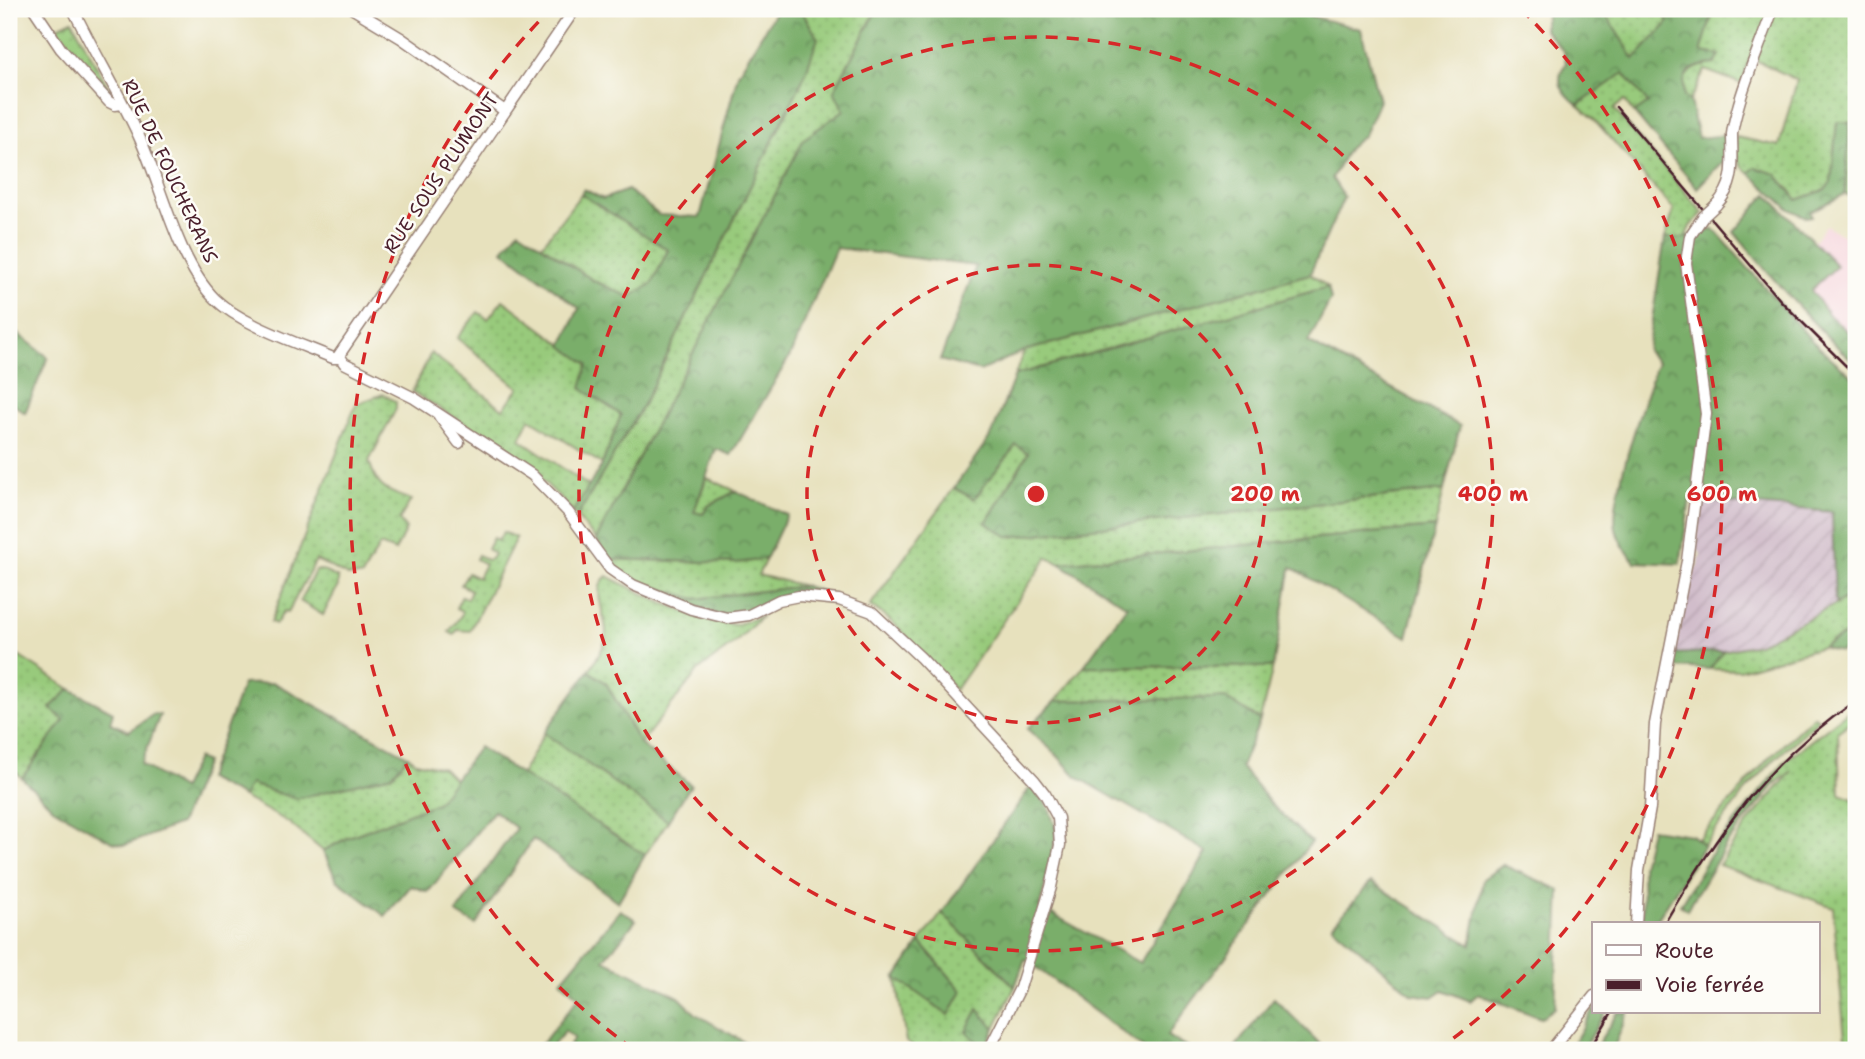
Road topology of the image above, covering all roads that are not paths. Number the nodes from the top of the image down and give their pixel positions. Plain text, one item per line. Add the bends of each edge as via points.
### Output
1 (34, 9) edge
2 (73, 9) edge
3 (353, 9) edge
4 (575, 9) edge
5 (1773, 9) edge
6 (122, 104) junction
7 (505, 111) junction
8 (337, 358) junction
9 (434, 410) junction
10 (459, 443) dead end
11 (1636, 922) edge
12 (1592, 999) edge
13 (989, 1050) edge
14 (1551, 1050) edge

1 - 6 street via 61,49 109,102
2 - 6 street, RUE DE FOUCHERANS
3 - 7 street
4 - 7 street, RUE SOUS PLUMONT
5 - 11 street, bridge via 1732,131 1730,184 1693,229 1688,243 1686,263 1706,414 1687,561 1655,724
6 - 8 street, RUE DE FOUCHERANS via 183,247 211,293 245,319
7 - 8 street, RUE SOUS PLUMONT
8 - 9 street, RUE DE FOUCHERANS
9 - 10 street
9 - 13 street, RUE DE FOUCHERANS via 546,488 610,569 633,585 727,618 749,615 799,596 839,600 872,612 1035,781 1058,818 1060,845 1020,988
12 - 14 street

